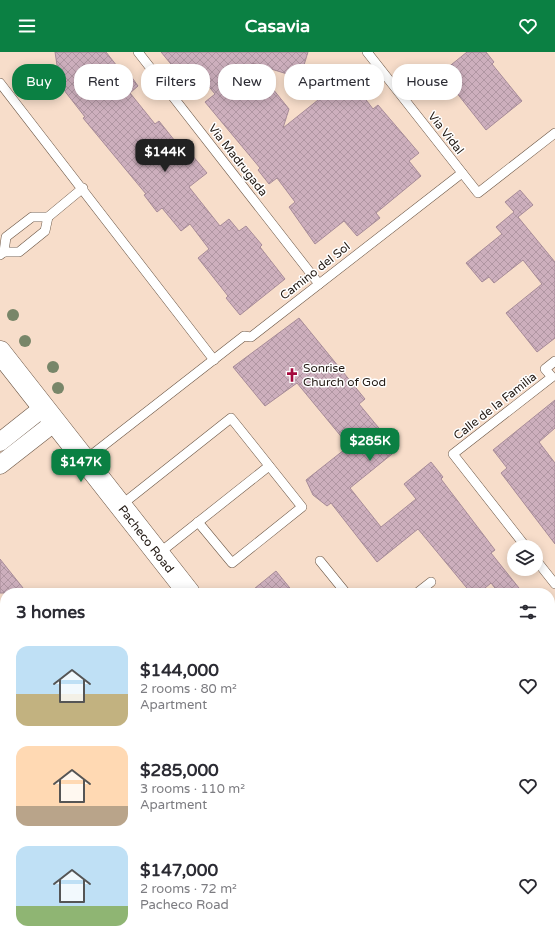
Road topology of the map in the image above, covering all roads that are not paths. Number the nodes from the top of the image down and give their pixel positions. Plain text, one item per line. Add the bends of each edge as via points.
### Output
1 (138, 52) edge
2 (367, 52) edge
3 (0, 83) edge
4 (555, 133) edge
5 (462, 173) junction
6 (83, 188) junction
7 (48, 216) junction
8 (2, 253) edge
9 (319, 284) junction
10 (0, 352) edge
11 (214, 360) junction
12 (555, 361) edge
13 (49, 415) junction
14 (0, 442) edge
15 (85, 460) junction
16 (0, 465) edge
17 (269, 466) junction
18 (120, 506) junction
19 (201, 519) junction
20 (521, 540) edge
21 (158, 554) junction
22 (320, 561) dead end
23 (543, 569) edge
24 (431, 582) dead end
25 (555, 584) edge
26 (185, 588) edge
27 (342, 588) edge
28 (423, 588) edge

1 - 9 lane, Via Madrugada
2 - 5 lane, Via Vidal
3 - 6 lane
4 - 5 lane via 478,193
5 - 9 lane, Camino del Sol
6 - 7 lane
6 - 11 lane
7 - 8 lane via 32,217 6,236
7 - 8 lane via 45,231 19,252
9 - 11 lane, Camino del Sol via 251,337 244,336
10 - 13 street, Pacheco Road
11 - 15 lane, Camino del Sol
12 - 20 lane, Calle de la Familia via 545,369 552,377 453,454
13 - 14 street
13 - 15 street, Pacheco Road
13 - 16 street
15 - 18 street, Pacheco Road
17 - 18 lane via 231,418
17 - 19 lane
17 - 19 lane via 302,507 232,563
18 - 21 street, Pacheco Road
19 - 21 lane
21 - 26 street, Pacheco Road
22 - 27 lane
23 - 25 lane
24 - 28 lane

